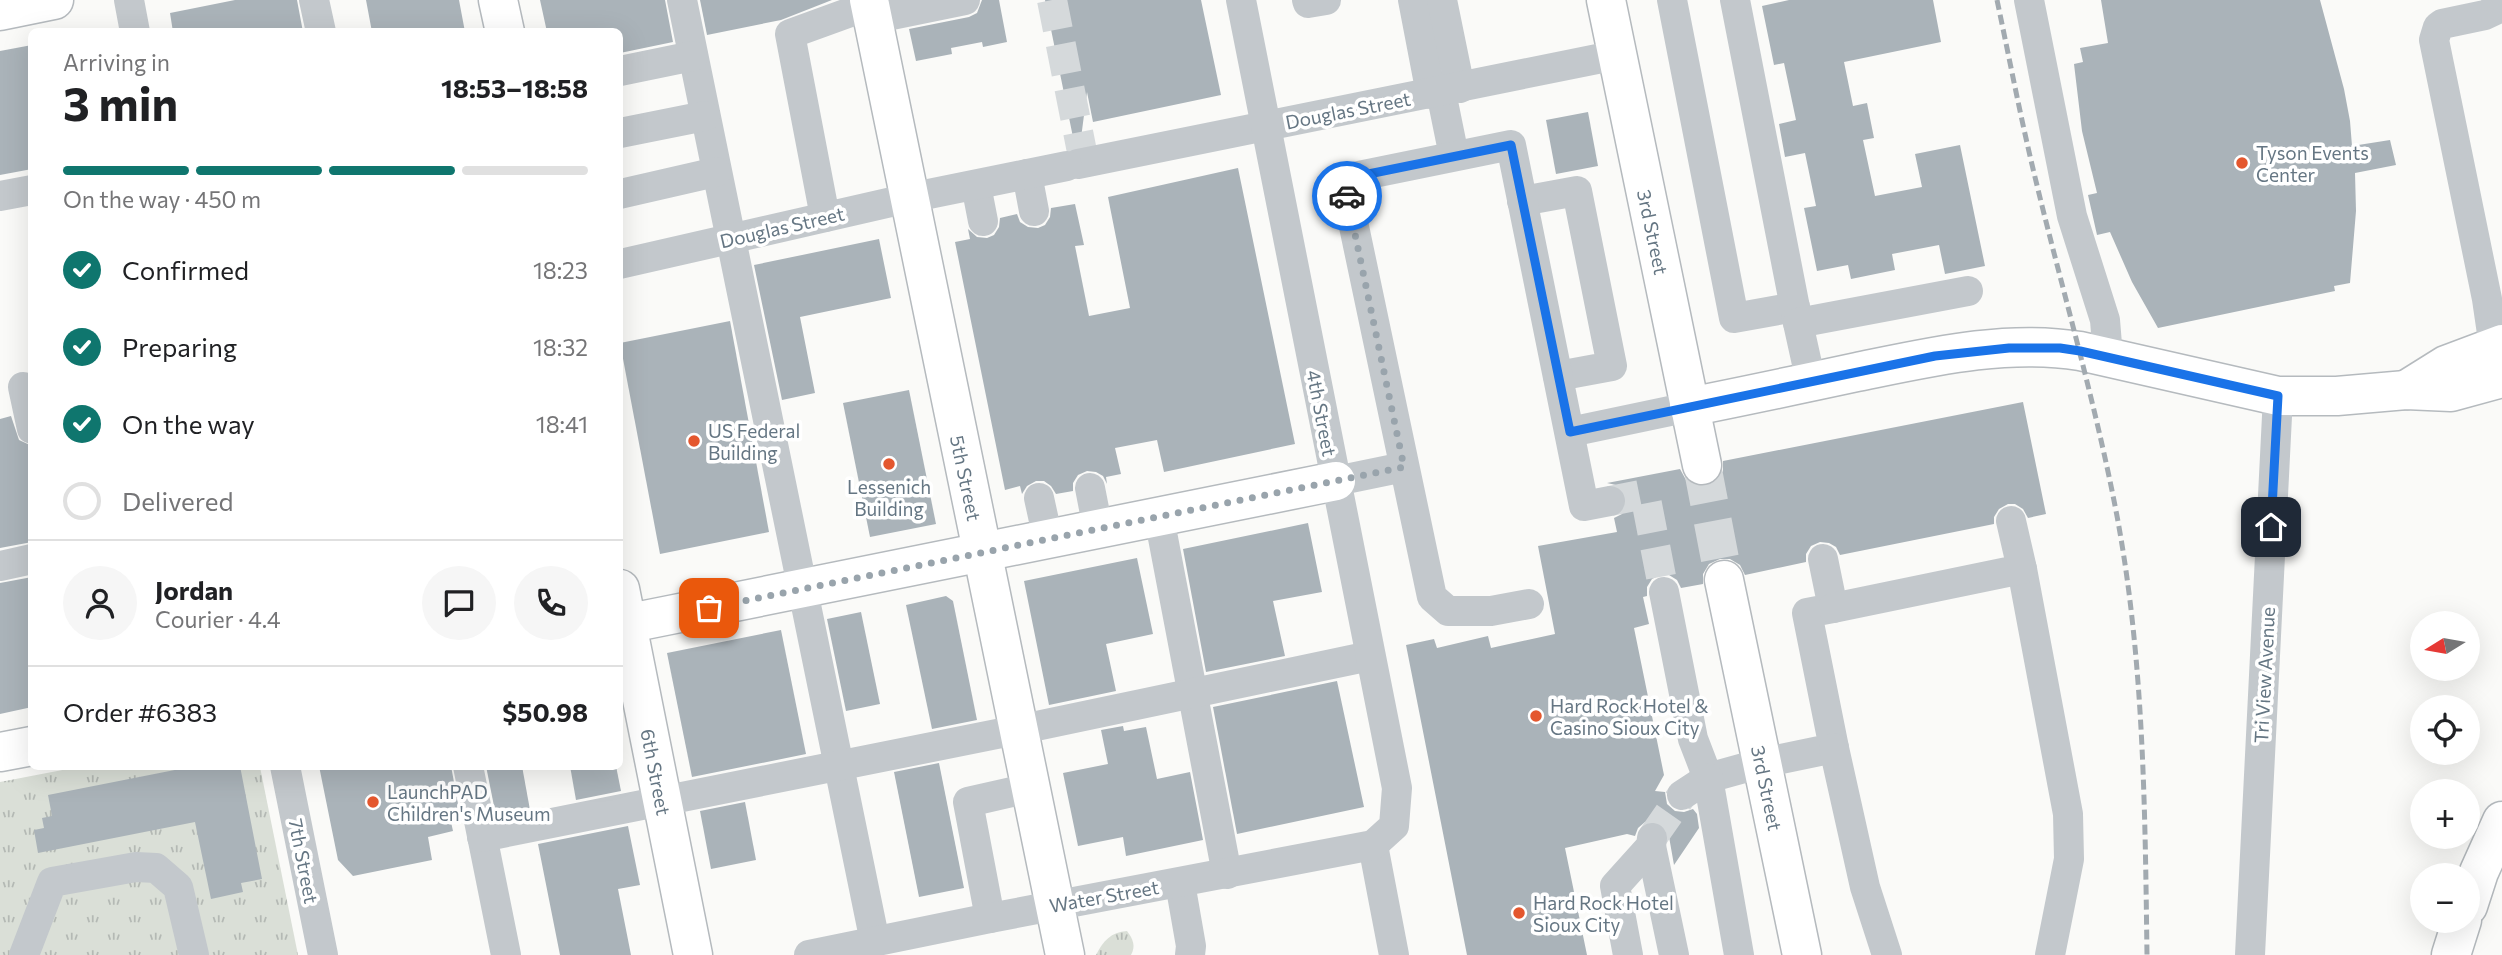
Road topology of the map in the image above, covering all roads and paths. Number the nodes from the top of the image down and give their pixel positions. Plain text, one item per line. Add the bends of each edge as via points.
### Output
1 (54, 0) edge
2 (129, 0) edge
3 (314, 0) edge
4 (498, 0) edge
5 (682, 0) edge
6 (965, 0) edge
7 (1241, 0) edge
8 (1307, 0) edge
9 (1325, 0) edge
10 (1413, 0) edge
11 (1443, 0) edge
12 (1606, 0) edge
13 (1672, 0) edge
14 (1735, 0) edge
15 (2028, 0) edge
16 (2502, 7) edge
17 (870, 8) edge
18 (0, 11) edge
19 (134, 28) edge
20 (320, 28) edge
21 (504, 28) edge
22 (1617, 55) junction
23 (693, 56) junction
24 (623, 70) edge
25 (1444, 91) junction
26 (705, 116) junction
27 (1266, 125) junction
28 (623, 132) edge
29 (1454, 156) junction
30 (716, 172) junction
31 (1027, 174) junction
32 (976, 185) junction
33 (28, 191) edge
34 (623, 193) edge
35 (0, 196) edge
36 (909, 198) junction
37 (1522, 201) junction
38 (1034, 211) dead end
39 (825, 217) junction
40 (983, 221) dead end
41 (730, 239) junction
42 (623, 263) edge
43 (1968, 291) dead end
44 (1797, 315) junction
45 (2499, 356) edge
46 (2108, 357) junction
47 (1559, 376) junction
48 (1811, 382) junction
49 (18, 388) edge
50 (2278, 396) junction
51 (1689, 407) junction
52 (28, 417) edge
53 (1570, 432) junction
54 (1702, 465) tunnel mouth
55 (1404, 467) junction
56 (1336, 481) junction
57 (1090, 488) dead end
58 (1039, 498) dead end
59 (1610, 501) tunnel mouth
60 (1159, 517) junction
61 (2011, 521) dead end
62 (1097, 529) junction
63 (1048, 539) junction
64 (981, 552) junction
65 (1823, 559) dead end
66 (28, 560) edge
67 (0, 566) edge
68 (2022, 569) junction
69 (1724, 580) tunnel mouth
70 (802, 589) junction
71 (1664, 593) tunnel mouth
72 (1529, 604) dead end
73 (1833, 608) junction
74 (623, 613) edge
75 (623, 618) edge
76 (1370, 656) junction
77 (1192, 694) junction
78 (1017, 730) junction
79 (1834, 748) junction
80 (1762, 762) junction
81 (838, 766) junction
82 (286, 770) edge
83 (469, 770) edge
84 (1708, 778) junction
85 (1030, 788) junction
86 (1682, 795) tunnel mouth
87 (662, 802) junction
88 (2502, 805) edge
89 (2502, 821) edge
90 (1383, 835) junction
91 (482, 837) junction
92 (2480, 869) edge
93 (2480, 873) edge
94 (1227, 874) junction
95 (1180, 883) junction
96 (1055, 905) junction
97 (990, 918) junction
98 (2458, 933) edge
99 (875, 942) junction
100 (841, 952) edge
101 (24, 955) edge
102 (194, 955) edge
103 (323, 955) edge
104 (506, 955) edge
105 (693, 955) edge
106 (809, 955) edge
107 (1065, 955) edge
108 (1190, 955) edge
109 (1394, 955) edge
110 (1628, 955) edge
111 (1674, 955) edge
112 (1739, 955) edge
113 (1802, 955) edge
114 (1887, 955) edge
115 (2050, 955) edge
116 (2250, 955) edge
117 (2451, 955) edge

1 - 18 main road
2 - 19 street
3 - 20 street
4 - 21 main road
5 - 23 street
6 - 17 street
7 - 27 street, 4th Street
8 - 9 street
10 - 25 street
11 - 25 street
12 - 22 main road, 3rd Street
13 - 44 street via 1734,318
14 - 44 street
15 - 46 street via 2072,216 2105,320
16 - 45 street via 2442,24 2434,40
17 - 36 main road, 5th Street
17 - 39 street via 790,34
22 - 25 street, Douglas Street
22 - 51 main road, 3rd Street
23 - 24 street
23 - 26 street
25 - 27 street, Douglas Street
25 - 29 street
26 - 28 street
26 - 30 street
27 - 31 street, Douglas Street
27 - 56 street, 4th Street
29 - 37 street via 1511,145
29 - 55 street via 1344,179
30 - 34 street
30 - 41 street
31 - 32 street, Douglas Street
31 - 38 street
32 - 36 street, Douglas Street
32 - 40 street
33 - 35 street
36 - 39 street, Douglas Street
36 - 64 main road, 5th Street
37 - 47 street
37 - 47 street via 1577,191 1612,366
39 - 41 street, Douglas Street
41 - 42 street, Douglas Street
41 - 70 street
43 - 44 street
44 - 48 street
45 - 50 main road via 2451,392
46 - 48 main road via 2060,348 2009,348 1935,356
46 - 50 main road
47 - 53 street
48 - 51 main road
49 - 52 street
50 - 116 street, Tri View Avenue
51 - 53 street
51 - 54 main road, 3rd Street
53 - 59 street via 1584,506
55 - 56 street
55 - 72 street via 1432,597 1448,611 1491,611
56 - 60 main road
56 - 76 street, 4th Street
57 - 62 street
58 - 63 street
60 - 62 main road
60 - 77 street
61 - 68 street
62 - 63 main road
63 - 64 main road
64 - 70 main road
64 - 78 main road, 5th Street
65 - 73 street
66 - 67 street
68 - 73 street
68 - 115 street via 2068,814 2069,859
69 - 80 main road, 3rd Street
70 - 74 main road
70 - 81 street
71 - 84 street via 1693,739
73 - 79 street via 1807,614
75 - 87 main road, 6th Street
76 - 77 street
76 - 90 street, 4th Street via 1397,788
77 - 78 street
77 - 94 street
78 - 81 street
78 - 85 main road, 5th Street
79 - 80 street
79 - 114 street via 1865,887
80 - 84 street
80 - 113 main road, 3rd Street
81 - 87 street
81 - 99 street
82 - 103 street, 7th Street
83 - 91 street
84 - 86 street
84 - 112 street
85 - 96 main road, 5th Street
85 - 97 street via 968,802
87 - 91 street
87 - 105 main road, 6th Street
88 - 92 main road
89 - 93 main road
90 - 94 street, Water Street
90 - 109 street, 4th Street
91 - 104 street
94 - 95 street, Water Street
95 - 96 street, Water Street
95 - 108 street
96 - 97 street, Water Street
96 - 107 main road, 5th Street
97 - 99 street, Water Street
98 - 117 main road
99 - 100 street, Water Street
100 - 106 street, Water Street
101 - 102 street via 52,882 136,867 156,868 178,887
110 - 111 street via 1615,886 1652,842

